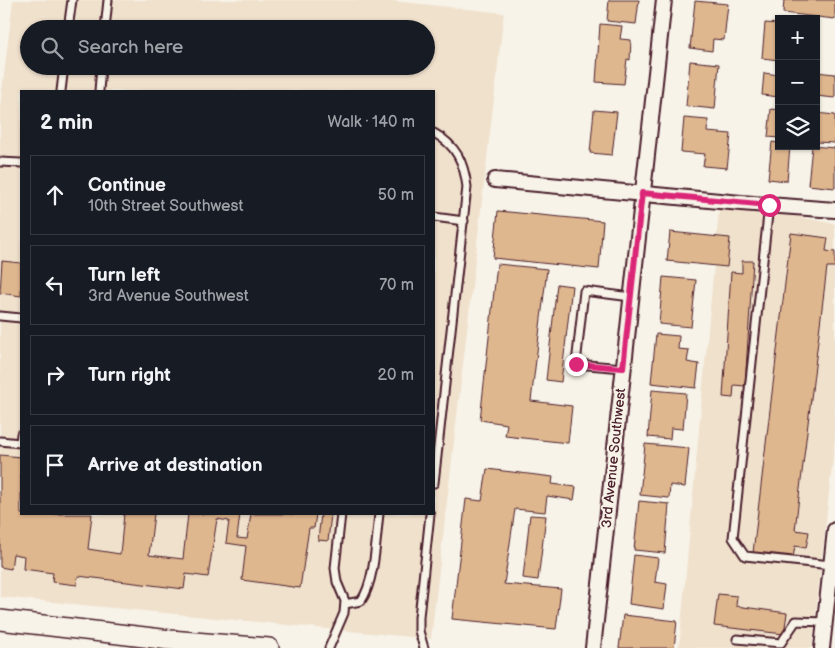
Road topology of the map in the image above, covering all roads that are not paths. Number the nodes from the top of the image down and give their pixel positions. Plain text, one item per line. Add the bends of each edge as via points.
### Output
1 (72, 0) edge
2 (108, 0) edge
3 (664, 0) edge
4 (69, 20) edge
5 (106, 20) edge
6 (63, 75) edge
7 (100, 75) edge
8 (61, 90) edge
9 (99, 90) edge
10 (435, 134) edge
11 (0, 162) edge
12 (20, 163) edge
13 (495, 180) dead end
14 (642, 193) junction
15 (769, 205) junction
16 (835, 210) edge
17 (435, 217) edge
18 (464, 221) junction
19 (631, 297) junction
20 (0, 316) edge
21 (20, 318) edge
22 (623, 368) junction
23 (0, 441) edge
24 (20, 443) edge
25 (435, 474) edge
26 (341, 515) edge
27 (379, 515) edge
28 (430, 515) edge
29 (835, 530) edge
30 (831, 565) junction
31 (345, 604) junction
32 (0, 620) edge
33 (825, 622) junction
34 (737, 639) dead end
35 (170, 644) edge
36 (269, 648) edge
37 (329, 648) edge
38 (424, 648) edge
39 (593, 648) edge
40 (822, 648) edge

1 - 4 lane
2 - 5 lane
3 - 14 street, 3rd Avenue Southwest
6 - 8 lane
7 - 9 lane
10 - 18 lane via 449,142 465,172
11 - 12 lane
13 - 14 street
14 - 15 street
14 - 19 street, 3rd Avenue Southwest
15 - 16 street
15 - 30 lane via 733,538 745,556
17 - 18 lane
18 - 25 lane
19 - 22 street, 3rd Avenue Southwest
19 - 22 lane via 584,292 576,364
20 - 21 lane
22 - 39 street, 3rd Avenue Southwest
23 - 24 lane
26 - 31 lane via 335,568
27 - 31 lane via 367,593 361,601
28 - 38 lane via 418,617
29 - 30 street
30 - 33 street
31 - 37 lane
32 - 35 main road
33 - 34 lane via 796,621 781,643
33 - 40 street
35 - 36 main road

